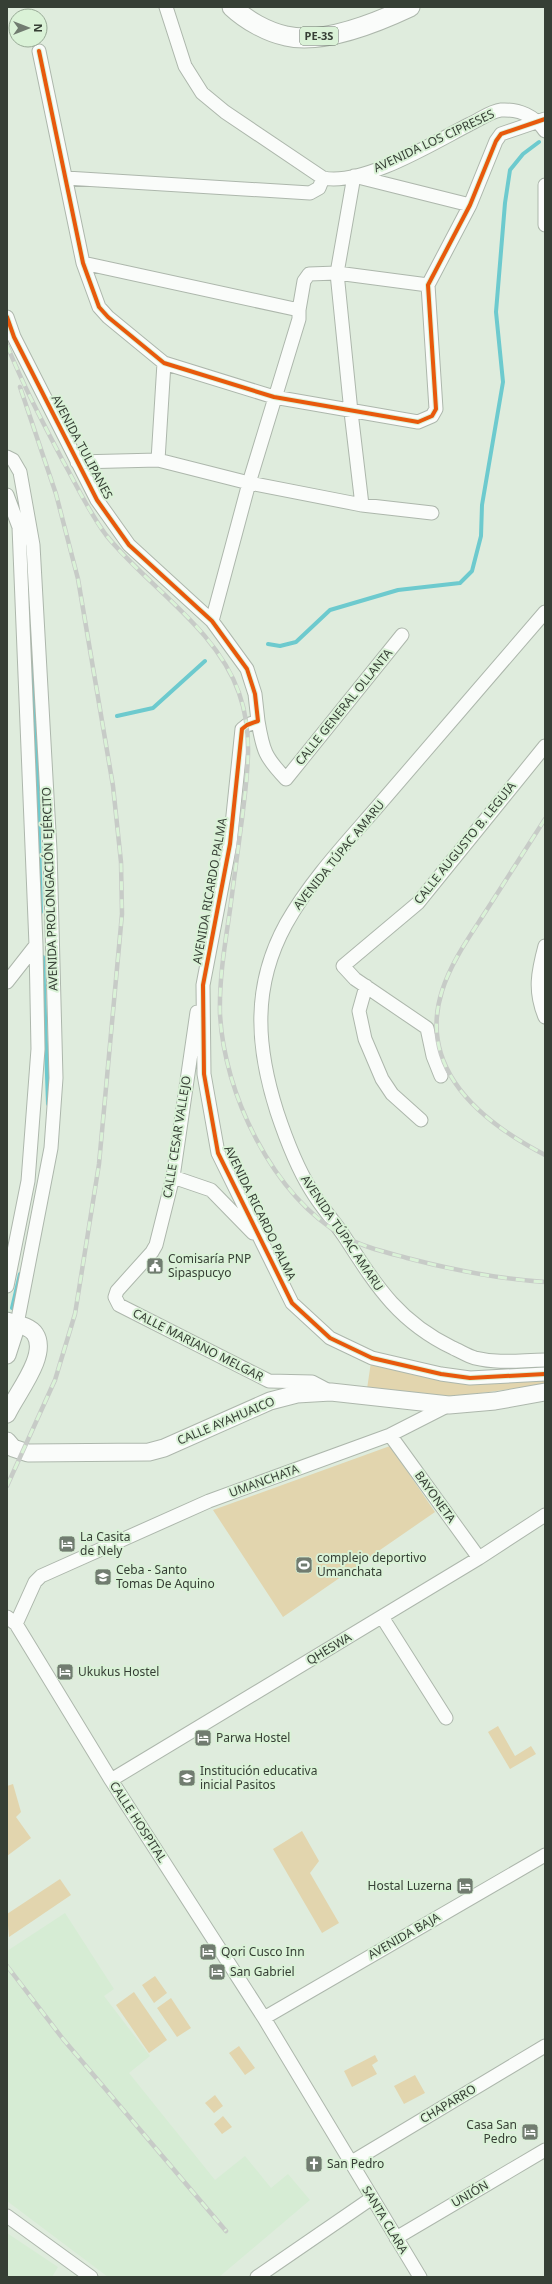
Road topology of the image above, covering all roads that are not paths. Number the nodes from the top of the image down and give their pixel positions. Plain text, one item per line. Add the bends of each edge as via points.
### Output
1 (166, 7) edge
2 (232, 7) edge
3 (410, 7) edge
4 (39, 51) dead end
5 (543, 124) edge
6 (354, 176) junction
7 (66, 178) junction
8 (323, 178) junction
9 (545, 185) edge
10 (470, 205) junction
11 (545, 225) edge
12 (83, 263) junction
13 (337, 273) junction
14 (428, 285) junction
15 (299, 310) junction
16 (7, 317) edge
17 (164, 364) junction
18 (274, 397) junction
19 (351, 412) junction
20 (7, 457) edge
21 (158, 460) junction
22 (77, 462) junction
23 (249, 483) junction
24 (7, 495) edge
25 (362, 505) junction
26 (432, 513) dead end
27 (545, 612) edge
28 (212, 621) junction
29 (402, 635) dead end
30 (258, 721) junction
31 (545, 746) edge
32 (36, 945) junction
33 (545, 946) edge
34 (7, 982) edge
35 (203, 985) junction
36 (366, 986) junction
37 (545, 1017) edge
38 (441, 1076) dead end
39 (421, 1120) dead end
40 (173, 1177) junction
41 (261, 1242) junction
42 (7, 1286) edge
43 (115, 1297) joint
44 (12, 1323) edge
45 (7, 1354) edge
46 (545, 1360) edge
47 (545, 1374) edge
48 (332, 1392) junction
49 (545, 1392) edge
50 (449, 1405) junction
51 (7, 1414) edge
52 (390, 1435) junction
53 (7, 1441) edge
54 (545, 1515) edge
55 (479, 1558) junction
56 (382, 1617) junction
57 (12, 1620) edge
58 (446, 1718) dead end
59 (111, 1780) junction
60 (545, 1855) edge
61 (264, 2018) junction
62 (545, 2046) edge
63 (545, 2150) edge
64 (350, 2163) junction
65 (372, 2198) junction
66 (7, 2216) edge
67 (396, 2238) junction
68 (83, 2275) edge
69 (256, 2277) edge
70 (420, 2277) edge

1 - 8 street via 185,66 202,93 225,112
2 - 3 highway, PE-3S via 262,27 286,36 302,37 343,32
4 - 7 street
5 - 6 street, AVENIDA LOS CIPRESES via 523,112 500,110 382,168
5 - 10 street via 501,134
6 - 8 street, AVENIDA LOS CIPRESES via 336,180
6 - 10 street
6 - 13 street
7 - 8 street via 310,193 319,188
7 - 12 street
9 - 11 street
10 - 14 street
12 - 15 street
12 - 17 street via 99,307
13 - 14 street
13 - 15 street via 308,274 304,280
13 - 19 street
14 - 19 street via 436,409 432,416 418,422
15 - 18 street via 299,319
16 - 22 street, AVENIDA TULIPANES
17 - 18 street
17 - 21 street
18 - 19 street
18 - 23 street
19 - 25 street
20 - 44 street, AVENIDA PROLONGACIÓN EJÉRCITO via 13,460 20,472 34,552 50,850 56,1078 51,1148
21 - 22 street
21 - 23 street
22 - 28 street, AVENIDA TULIPANES via 96,500 129,545
23 - 25 street
23 - 28 street
24 - 32 street, AVENIDA PROLONGACIÓN EJÉRCITO via 19,527
25 - 26 street
27 - 46 street, AVENIDA TÚPAC AMARU via 359,828 300,901 280,935 268,965 263,985 261,1020 264,1064 277,1110 296,1161 312,1192 380,1291 411,1323 438,1341 474,1358 507,1362
28 - 30 street via 247,669 255,694
29 - 30 street, CALLE GENERAL OLLANTA via 286,779 269,761 262,746
30 - 35 street, AVENIDA RICARDO PALMA via 242,729 230,844
31 - 36 street, CALLE AUGUSTO B. LEGUIA via 418,903 343,966
32 - 34 street
32 - 42 street, AVENIDA PROLONGACIÓN EJÉRCITO via 38,1049 28,1181
33 - 37 street via 537,978 541,1008
35 - 40 street, CALLE CESAR VALLEJO
35 - 41 street, AVENIDA RICARDO PALMA via 204,1074 218,1153
36 - 38 street via 427,1028
36 - 39 street via 359,1010 365,1039 382,1079 392,1094
40 - 41 street via 211,1190
40 - 43 street, CALLE CESAR VALLEJO via 154,1250 117,1291
41 - 47 street, AVENIDA RICARDO PALMA via 292,1303 330,1338 372,1358 470,1378
43 - 48 street, CALLE MARIANO MELGAR via 119,1305 269,1381 312,1382
44 - 45 main road
44 - 51 main road via 35,1333 40,1345 36,1362
48 - 50 main road, CALLE AYAHUAICO
48 - 53 main road, CALLE AYAHUAICO via 297,1394 270,1401 164,1448 149,1452 34,1454 18,1450
49 - 50 main road, UMANCHATA via 495,1401
50 - 52 street, UMANCHATA
52 - 55 street, BAYONETA
52 - 57 street, UMANCHATA via 209,1501 41,1576
54 - 55 street, QHESWA
55 - 56 street, QHESWA
56 - 58 street
56 - 59 street, QHESWA
57 - 59 street, CALLE HOSPITAL
59 - 61 street, CALLE HOSPITAL
60 - 61 street, AVENIDA BAJA
61 - 64 street
62 - 64 street, CHAPARRO
63 - 67 street, UNIÓN
64 - 65 street, SANTA CLARA
65 - 67 street, SANTA CLARA
65 - 69 street
66 - 68 street
67 - 70 street, SANTA CLARA

